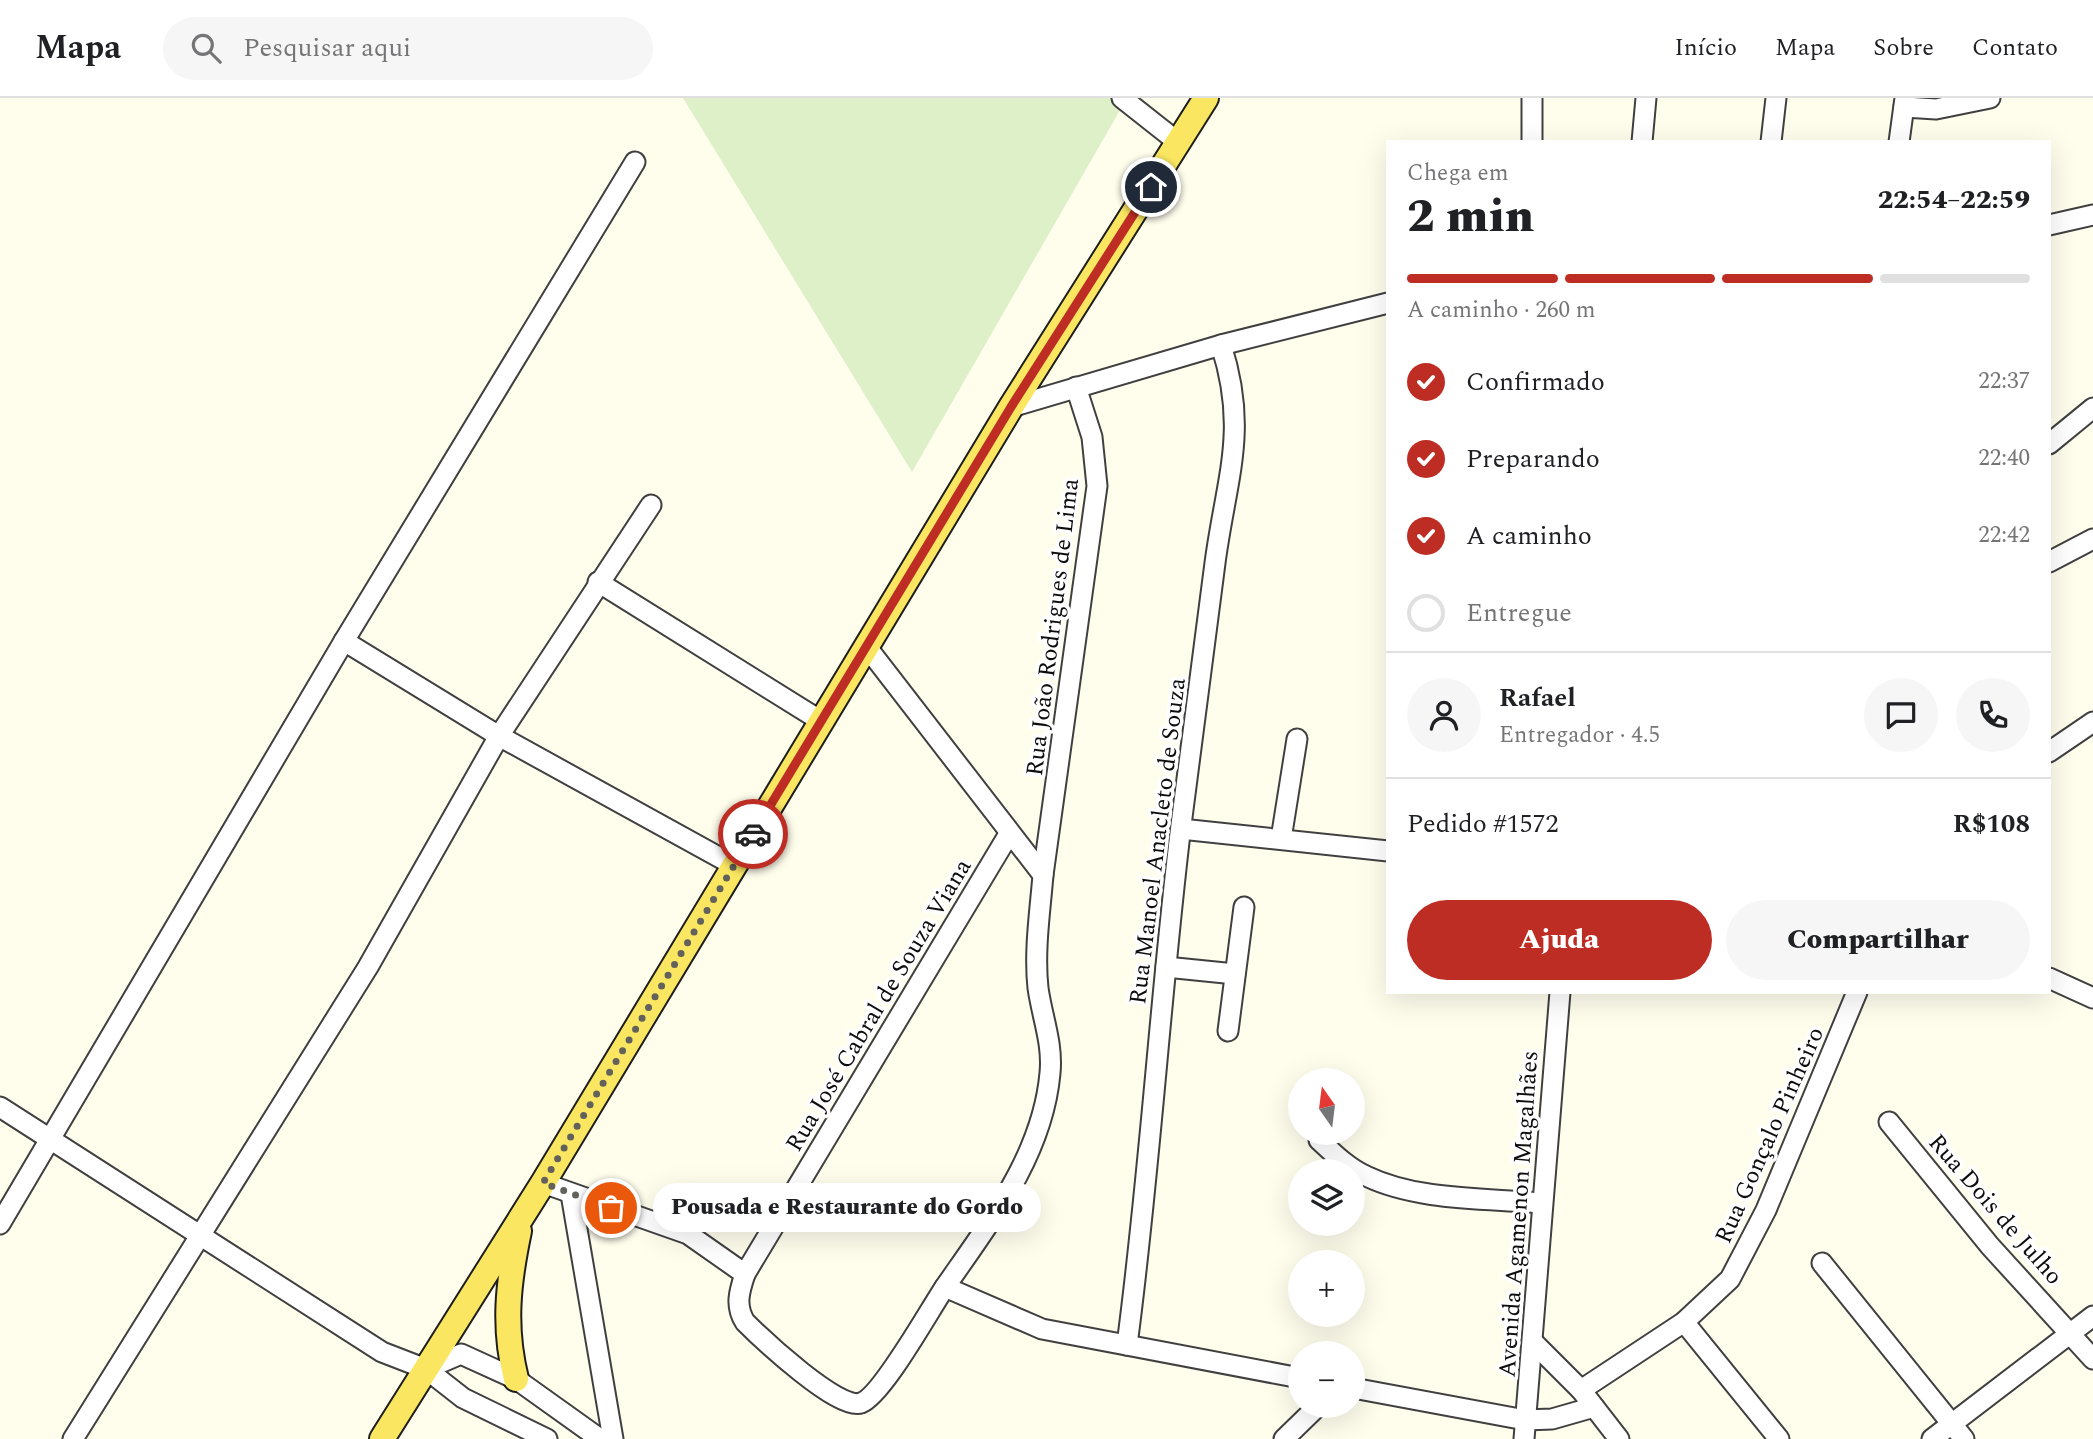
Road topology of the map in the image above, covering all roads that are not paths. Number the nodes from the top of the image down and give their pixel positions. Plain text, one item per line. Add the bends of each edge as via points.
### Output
1 (1206, 98) edge
2 (1532, 98) edge
3 (1646, 98) edge
4 (1776, 98) edge
5 (1990, 98) edge
6 (1121, 100) edge
7 (1904, 103) edge
8 (1532, 140) edge
9 (1642, 140) edge
10 (1771, 140) edge
11 (1899, 140) edge
12 (1179, 143) junction
13 (635, 162) dead end
14 (2093, 215) edge
15 (2051, 225) edge
16 (1386, 304) edge
17 (1221, 345) junction
18 (1076, 387) junction
19 (1011, 407) junction
20 (2093, 408) edge
21 (2051, 442) edge
22 (651, 505) dead end
23 (2093, 540) edge
24 (2051, 561) edge
25 (598, 582) junction
26 (344, 641) junction
27 (866, 646) junction
28 (821, 721) junction
29 (2093, 722) edge
30 (499, 736) junction
31 (1297, 739) dead end
32 (2051, 751) edge
33 (1181, 829) junction
34 (1009, 834) junction
35 (1281, 839) junction
36 (1386, 851) edge
37 (735, 866) junction
38 (1043, 875) junction
39 (1244, 907) dead end
40 (1166, 967) junction
41 (1235, 974) junction
42 (2051, 979) edge
43 (1560, 994) edge
44 (1856, 994) edge
45 (2093, 998) edge
46 (1228, 1031) dead end
47 (0, 1107) edge
48 (1889, 1122) dead end
49 (53, 1138) junction
50 (1324, 1145) edge
51 (543, 1183) junction
52 (571, 1194) junction
53 (1542, 1203) junction
54 (522, 1213) junction
55 (0, 1224) edge
56 (202, 1233) junction
57 (1822, 1263) dead end
58 (745, 1274) junction
59 (945, 1287) junction
60 (2093, 1317) edge
61 (1684, 1322) junction
62 (2072, 1333) junction
63 (1534, 1343) junction
64 (1127, 1345) junction
65 (2093, 1359) edge
66 (426, 1369) junction
67 (1288, 1376) edge
68 (516, 1379) junction
69 (1581, 1390) junction
70 (1365, 1391) edge
71 (1594, 1406) junction
72 (1306, 1418) edge
73 (1951, 1424) junction
74 (1524, 1430) edge
75 (73, 1439) edge
76 (382, 1439) edge
77 (547, 1439) edge
78 (600, 1439) edge
79 (613, 1439) edge
80 (1284, 1439) edge
81 (1619, 1439) edge
82 (1779, 1439) edge
83 (1932, 1439) edge
84 (1964, 1439) edge

1 - 12 main road
2 - 8 street
3 - 9 street
4 - 10 street
5 - 7 street via 1936,109
6 - 12 street
7 - 11 street
12 - 19 main road
13 - 26 street
14 - 15 street
16 - 17 street
17 - 18 street
17 - 33 street, Rua Manoel Anacleto de Souza via 1235,400 1236,432
18 - 19 street
18 - 38 street, Rua João Rodrigues de Lima via 1092,437 1097,486
19 - 27 main road
20 - 21 street
22 - 25 street
23 - 24 street
25 - 28 street
25 - 30 street
26 - 30 street
26 - 49 street
27 - 28 main road
27 - 34 street
28 - 37 main road
29 - 32 street
30 - 37 street
30 - 56 street via 368,967
31 - 35 street
33 - 35 street
33 - 40 street, Rua Manoel Anacleto de Souza
34 - 38 street
34 - 58 street, Rua José Cabral de Souza Viana
35 - 36 street
37 - 51 main road
38 - 59 street, Rua João Rodrigues de Lima via 1037,967 1050,1051 1046,1101 1028,1155 993,1219
39 - 41 street
40 - 41 street
40 - 64 street, Rua Manoel Anacleto de Souza
41 - 46 street
42 - 45 street
43 - 53 street, Avenida Agamenon Magalhães
44 - 61 street, Rua Gonçalo Pinheiro via 1744,1255 1730,1279
47 - 49 street
48 - 62 street, Rua Dois de Julho via 1990,1245
49 - 55 street
49 - 56 street
50 - 53 street via 1364,1176 1391,1186
51 - 52 street
51 - 54 main road
52 - 58 street via 688,1234
52 - 79 street
53 - 63 street, Avenida Agamenon Magalhães
54 - 66 main road
54 - 68 main road via 506,1312 507,1345
56 - 66 street via 382,1352
56 - 75 street
57 - 73 street
58 - 59 street, Rua João Rodrigues de Lima via 739,1311 746,1322 850,1405 860,1404 877,1391
59 - 64 street via 1042,1329
60 - 62 street
61 - 69 street, Rua Gonçalo Pinheiro
61 - 82 street
62 - 65 street, Rua Dois de Julho
62 - 73 street
63 - 69 street
63 - 74 street, Avenida Agamenon Magalhães
64 - 67 street
66 - 68 street via 461,1354
66 - 76 main road
66 - 77 street via 463,1398
68 - 78 street
69 - 71 street
70 - 74 street
71 - 74 street
71 - 81 street
72 - 80 street
73 - 83 street
73 - 84 street

